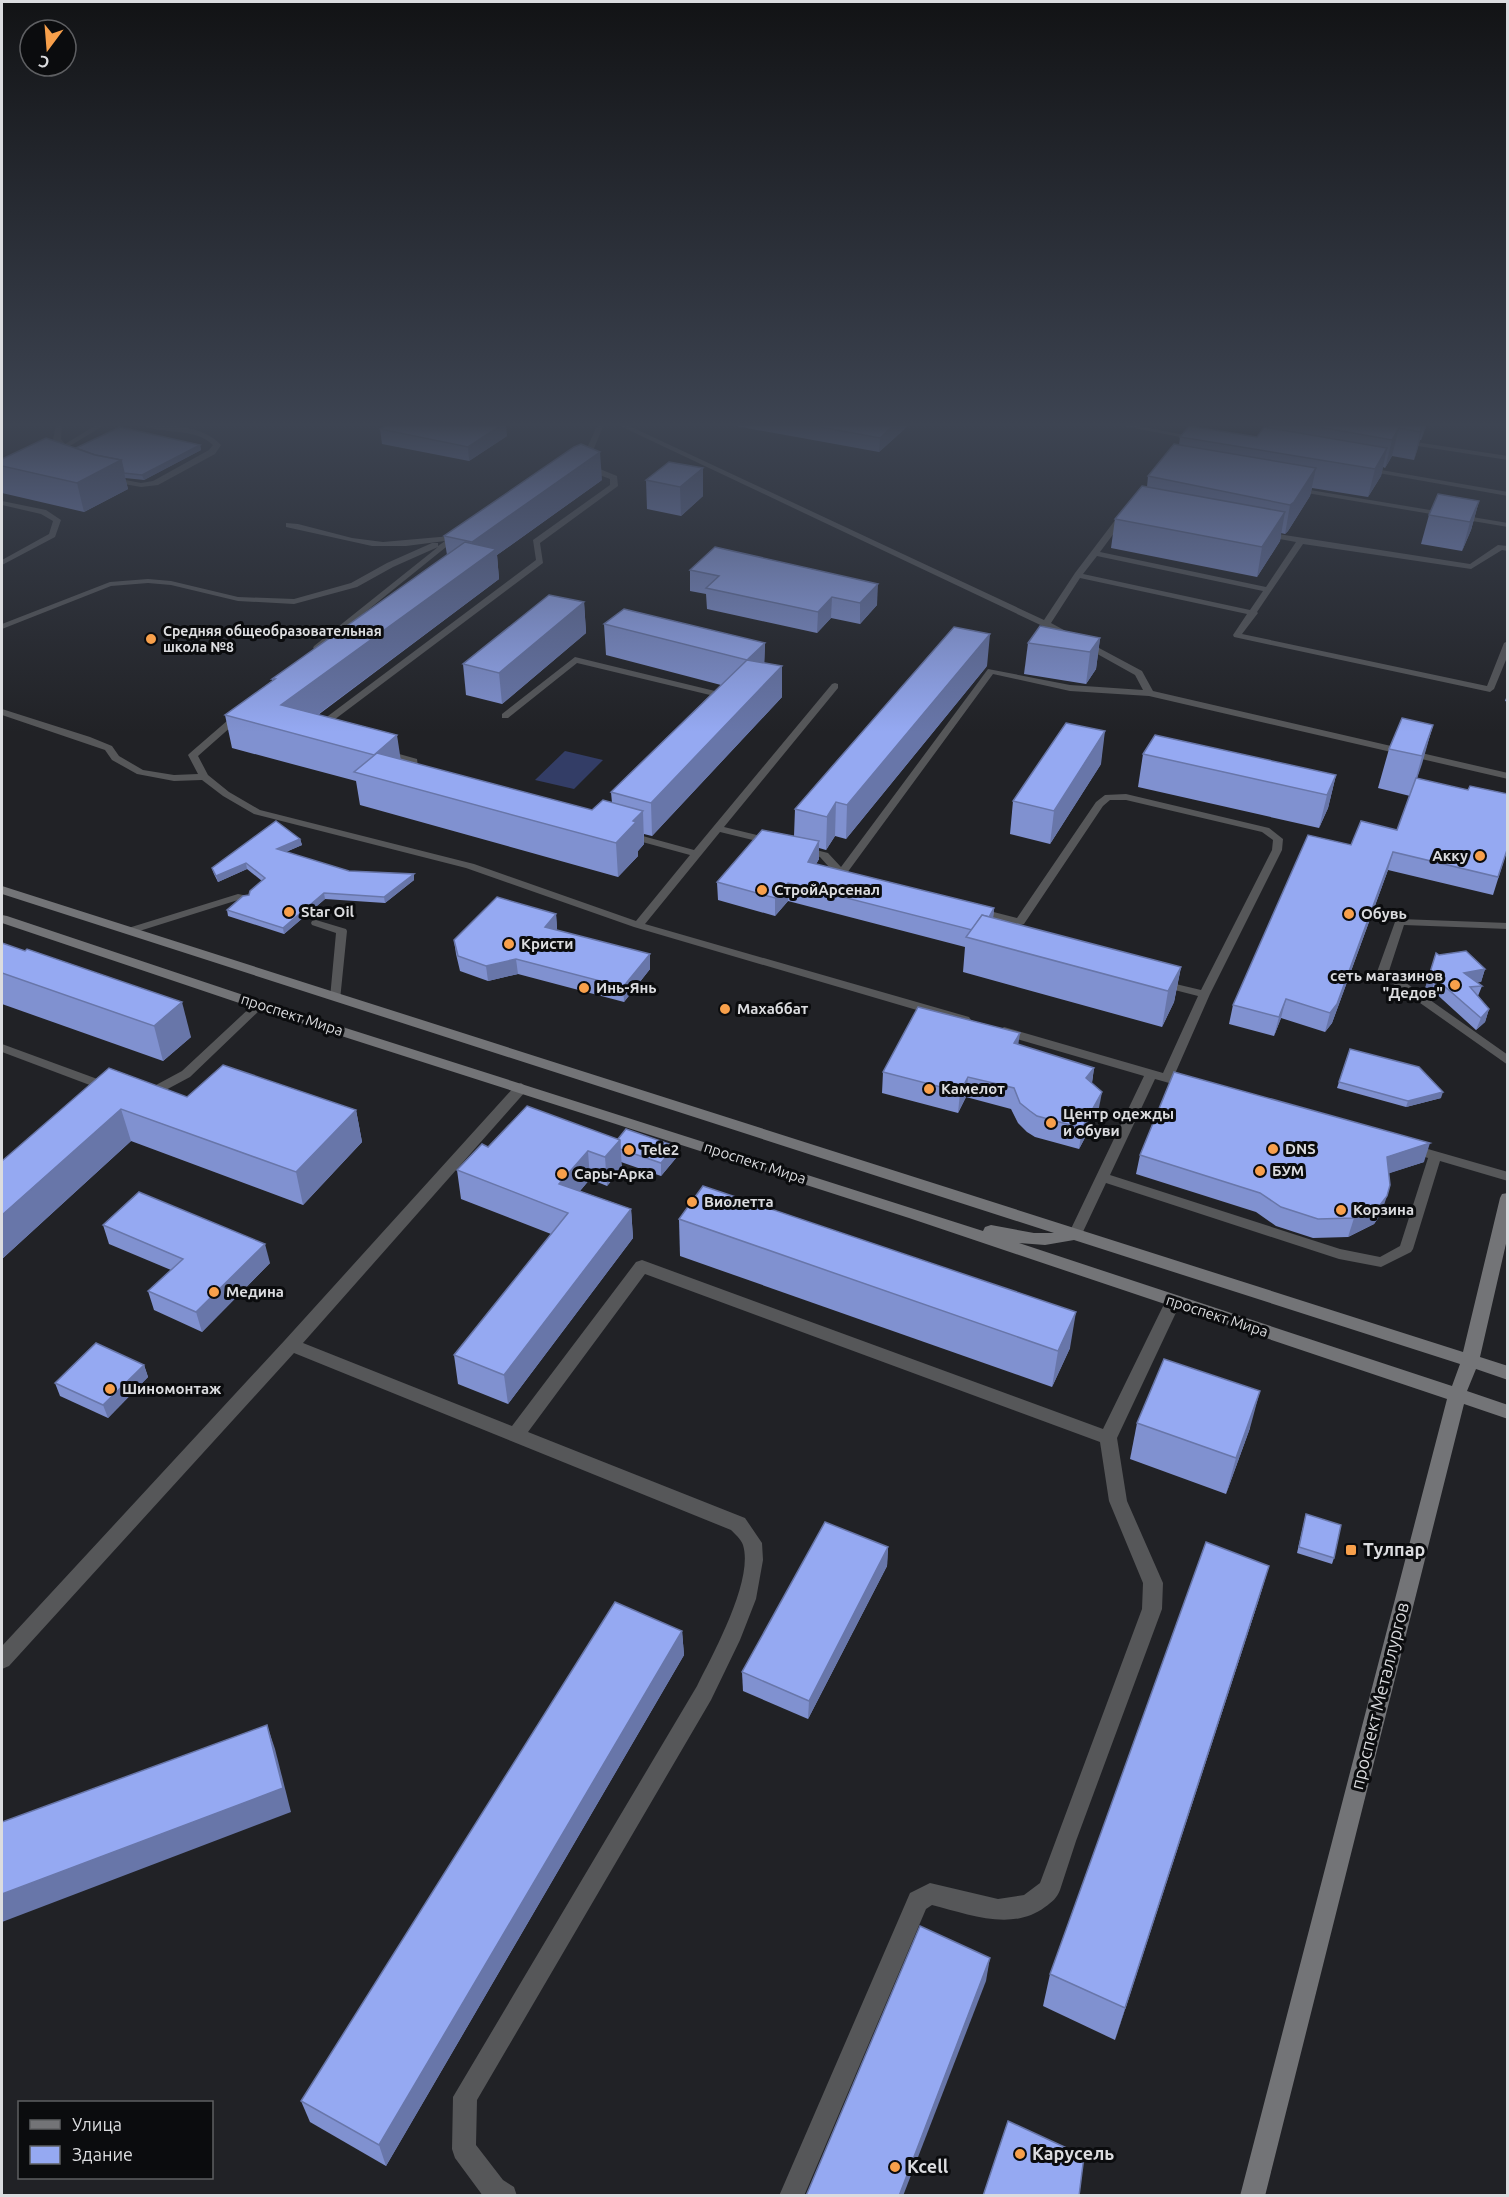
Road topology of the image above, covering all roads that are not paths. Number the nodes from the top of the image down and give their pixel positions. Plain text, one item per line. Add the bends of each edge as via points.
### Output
1 (1508, 526) edge
2 (55, 527) edge
3 (305, 527) edge
4 (471, 527) edge
5 (558, 527) edge
6 (840, 527) edge
7 (1115, 527) edge
8 (1255, 532) edge
9 (450, 538) junction
10 (1301, 541) junction
11 (1504, 548) edge
12 (1095, 553) junction
13 (2, 563) edge
14 (1078, 575) junction
15 (1268, 590) junction
16 (1254, 613) junction
17 (1047, 623) junction
18 (2, 627) edge
19 (1508, 643) edge
20 (310, 655) edge
21 (835, 686) dead end
22 (1149, 693) junction
23 (247, 709) edge
24 (700, 710) edge
25 (2, 712) edge
26 (505, 716) dead end
27 (322, 736) edge
28 (380, 752) edge
29 (1508, 776) edge
30 (204, 777) junction
31 (425, 778) edge
32 (718, 828) junction
33 (620, 833) edge
34 (697, 854) junction
35 (841, 874) junction
36 (863, 880) edge
37 (2, 890) edge
38 (244, 898) edge
39 (964, 907) edge
40 (2, 920) edge
41 (1020, 922) junction
42 (316, 923) dead end
43 (638, 925) junction
44 (1508, 926) edge
45 (129, 931) junction
46 (1013, 934) edge
47 (1147, 980) edge
48 (1204, 994) junction
49 (336, 998) junction
50 (259, 1005) junction
51 (2, 1048) edge
52 (1508, 1061) edge
53 (1151, 1074) junction
54 (1167, 1078) junction
55 (138, 1088) edge
56 (521, 1088) junction
57 (1201, 1088) edge
58 (107, 1089) edge
59 (1402, 1146) edge
60 (1435, 1156) junction
61 (1508, 1177) edge
62 (1104, 1178) junction
63 (1508, 1198) edge
64 (915, 1214) junction
65 (1076, 1233) junction
66 (1173, 1302) junction
67 (291, 1345) junction
68 (1470, 1361) junction
69 (1508, 1373) edge
70 (1457, 1395) junction
71 (1508, 1412) edge
72 (516, 1435) junction
73 (1108, 1438) junction
74 (2, 1660) edge
75 (505, 2196) edge
76 (791, 2196) edge
77 (1252, 2196) edge

1 - 11 lane
2 - 13 lane via 52,535
3 - 9 lane via 362,542 402,544
4 - 9 lane
5 - 27 lane via 536,542 540,561 311,733
6 - 17 lane
7 - 12 lane
8 - 10 lane
9 - 18 lane via 354,585 294,602 238,599 171,583 129,581 110,584
9 - 20 lane
10 - 11 lane via 1471,567
10 - 15 lane
12 - 14 lane
12 - 15 lane
14 - 16 lane
14 - 17 lane
15 - 16 lane
16 - 19 lane via 1237,635 1490,689
17 - 22 lane via 1139,673
21 - 32 lane
22 - 29 lane
22 - 35 lane via 1070,688 992,671
23 - 30 lane via 193,755
24 - 26 lane via 716,694 575,660
25 - 30 lane via 109,748 115,758 140,772 174,778
28 - 31 lane via 414,761 414,775
30 - 43 lane via 256,812 470,866
32 - 34 lane
32 - 35 lane via 824,855
33 - 34 lane
34 - 43 lane
35 - 36 lane
37 - 45 main road, проспект Мира
38 - 45 lane
39 - 41 lane
40 - 50 main road, проспект Мира
41 - 46 lane
41 - 48 lane via 1099,804 1108,797 1126,797 1265,830 1278,839 1277,850
42 - 49 lane via 342,931
43 - 53 lane
44 - 52 lane via 1400,922 1383,972
45 - 49 main road, проспект Мира
47 - 48 lane
48 - 54 lane
49 - 65 main road, проспект Мира
50 - 55 lane via 186,1074 158,1089
50 - 56 main road, проспект Мира
51 - 58 lane
53 - 54 lane
53 - 62 lane
54 - 57 lane
56 - 64 main road, проспект Мира
56 - 67 street
59 - 60 lane
60 - 61 lane
60 - 62 lane via 1406,1249 1381,1262 1339,1254
62 - 65 lane
63 - 68 main road, проспект Металлургов
64 - 65 main road via 1035,1240 1061,1240
64 - 66 main road, проспект Мира
65 - 68 main road, проспект Мира
66 - 70 main road, проспект Мира
66 - 73 street
67 - 72 street
67 - 74 street
68 - 69 main road, проспект Мира
68 - 70 main road, проспект Металлургов
70 - 71 main road, проспект Мира
70 - 77 main road, проспект Металлургов
72 - 73 street via 642,1266
72 - 75 street via 738,1524 752,1542 752,1580 704,1694 465,2097 464,2149 494,2189
73 - 76 street via 1118,1501 1153,1583 1152,1609 1049,1890 1028,1906 998,1910 930,1894 918,1901

